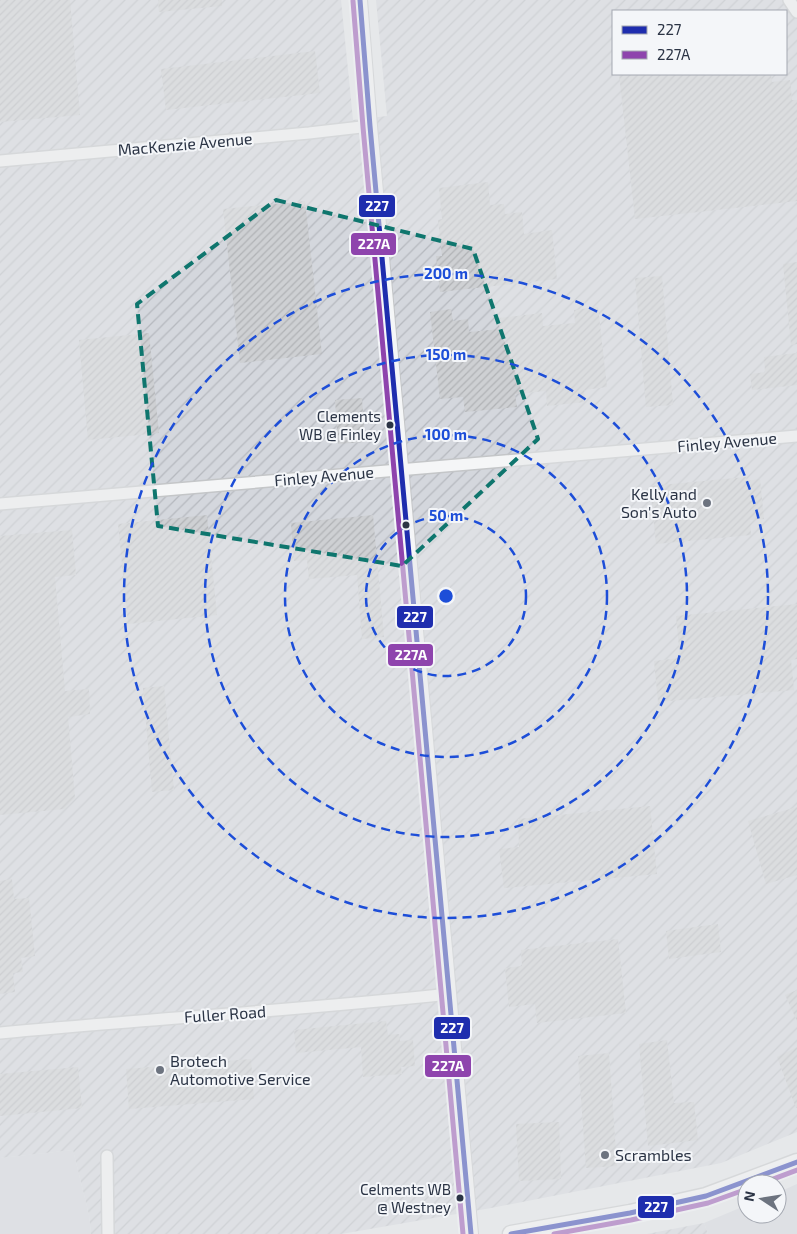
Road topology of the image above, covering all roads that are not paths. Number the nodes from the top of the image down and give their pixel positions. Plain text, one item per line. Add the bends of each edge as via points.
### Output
1 (360, 0) edge
2 (789, 0) edge
3 (797, 12) edge
4 (370, 126) junction
5 (0, 161) edge
6 (797, 436) edge
7 (401, 469) junction
8 (0, 504) edge
9 (449, 994) junction
10 (0, 1032) edge
11 (107, 1156) dead end
12 (797, 1162) edge
13 (108, 1234) edge
14 (471, 1234) edge
15 (511, 1234) edge

1 - 4 street
2 - 3 street
4 - 5 street, MacKenzie Avenue
4 - 7 street
6 - 7 street, Finley Avenue
7 - 8 street, Finley Avenue
7 - 9 street
9 - 10 street, Fuller Road
9 - 14 street
11 - 13 street
12 - 15 main road via 706,1196

